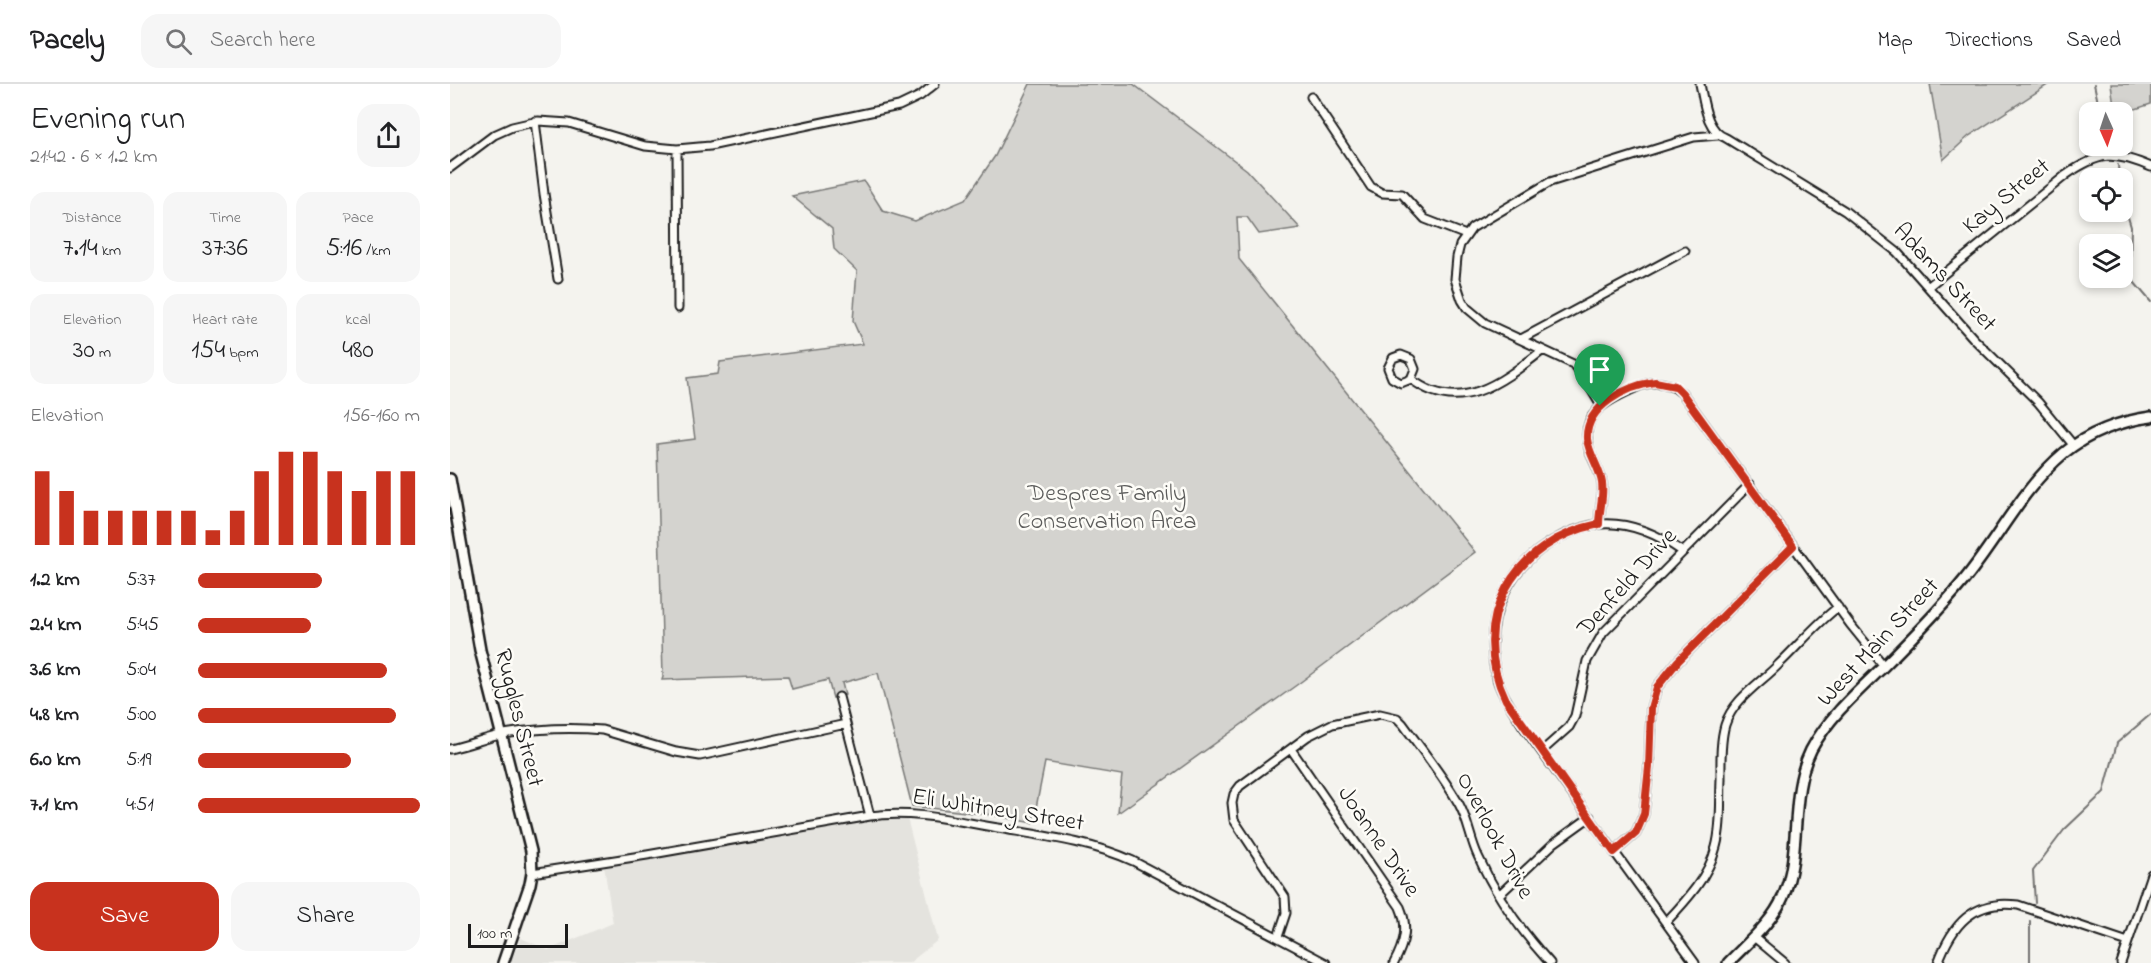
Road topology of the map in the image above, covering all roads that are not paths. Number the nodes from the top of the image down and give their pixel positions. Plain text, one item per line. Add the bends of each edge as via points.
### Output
1 (935, 84) edge
2 (1700, 84) edge
3 (1311, 97) dead end
4 (535, 121) junction
5 (1718, 135) junction
6 (677, 149) junction
7 (2151, 167) edge
8 (450, 168) edge
9 (1466, 235) junction
10 (1685, 251) dead end
11 (558, 279) dead end
12 (1929, 286) junction
13 (678, 308) dead end
14 (1521, 339) junction
15 (1543, 350) junction
16 (1411, 379) junction
17 (1600, 406) junction
18 (2151, 417) edge
19 (2074, 446) junction
20 (450, 479) edge
21 (1750, 484) junction
22 (1599, 524) junction
23 (1793, 546) junction
24 (1683, 552) junction
25 (1838, 607) junction
26 (1884, 666) junction
27 (839, 697) dead end
28 (846, 724) junction
29 (502, 735) junction
30 (450, 749) edge
31 (1291, 749) junction
32 (1542, 751) junction
33 (870, 816) junction
34 (1590, 817) junction
35 (1614, 852) junction
36 (532, 873) junction
37 (2151, 874) edge
38 (1500, 894) junction
39 (1666, 922) junction
40 (1278, 937) junction
41 (1754, 937) junction
42 (2128, 942) junction
43 (503, 963) edge
44 (1326, 963) edge
45 (1394, 963) edge
46 (1550, 963) edge
47 (1695, 963) edge
48 (1728, 963) edge
49 (1785, 963) edge
50 (1938, 963) edge
51 (2121, 963) edge

1 - 6 street via 899,106 710,146
2 - 5 street via 1708,118
3 - 9 street via 1371,187 1382,193 1402,194 1425,219
4 - 6 street via 569,123 645,146
4 - 8 street via 494,135
4 - 11 street
5 - 9 street via 1694,137 1550,182
5 - 12 street, Adams Street via 1864,224
6 - 13 street
7 - 12 street, Kay Street via 2107,156 2085,162
9 - 14 street via 1460,245 1455,279 1462,300 1474,316
10 - 14 street
12 - 19 street, Adams Street
14 - 15 street
15 - 16 street via 1503,378 1468,395 1439,395
15 - 17 street via 1573,364
16 - 16 street via 1415,369 1411,359 1401,355 1391,360 1388,368 1392,378 1401,382
17 - 21 street via 1646,383 1675,386
17 - 22 street via 1591,420 1587,440 1602,485
18 - 19 street, West Main Street via 2106,429
19 - 26 street, West Main Street via 2039,478 1959,586
20 - 29 street, Ruggles Street via 477,635
21 - 23 street
21 - 24 street, Denfeld Drive
22 - 24 street via 1651,533
22 - 32 street via 1568,533 1529,557 1502,595 1494,621 1496,676 1506,700
23 - 25 street
23 - 35 street via 1657,687 1651,708 1644,814 1636,833
24 - 32 street, Denfeld Drive via 1596,643 1583,673 1575,716 1569,727
25 - 26 street
25 - 39 street via 1729,715 1722,742 1714,856 1694,889
26 - 41 street, West Main Street via 1837,713 1811,751 1799,785 1788,883 1776,909
27 - 28 street
28 - 29 street via 700,756 676,753 602,730
28 - 33 street
29 - 30 street
29 - 36 street, Ruggles Street via 529,840
31 - 38 street, Overlook Drive via 1308,735 1332,724 1380,714 1396,718 1460,805 1478,856
31 - 40 street, Overlook Drive via 1240,786 1231,810 1233,820 1285,897 1286,913
31 - 45 street, Joanne Drive via 1400,907 1406,928
32 - 34 street
33 - 36 street, Eli Whitney Street
33 - 40 street, Eli Whitney Street via 919,814 1110,851
34 - 35 street
34 - 38 street via 1554,843
35 - 39 street
36 - 43 street, Ruggles Street
37 - 42 street
38 - 46 street, Overlook Drive
39 - 47 street
40 - 44 street, Eli Whitney Street
41 - 48 street, West Main Street
41 - 49 street
42 - 50 street via 2018,905 1999,904 1965,918 1944,947
42 - 51 street

